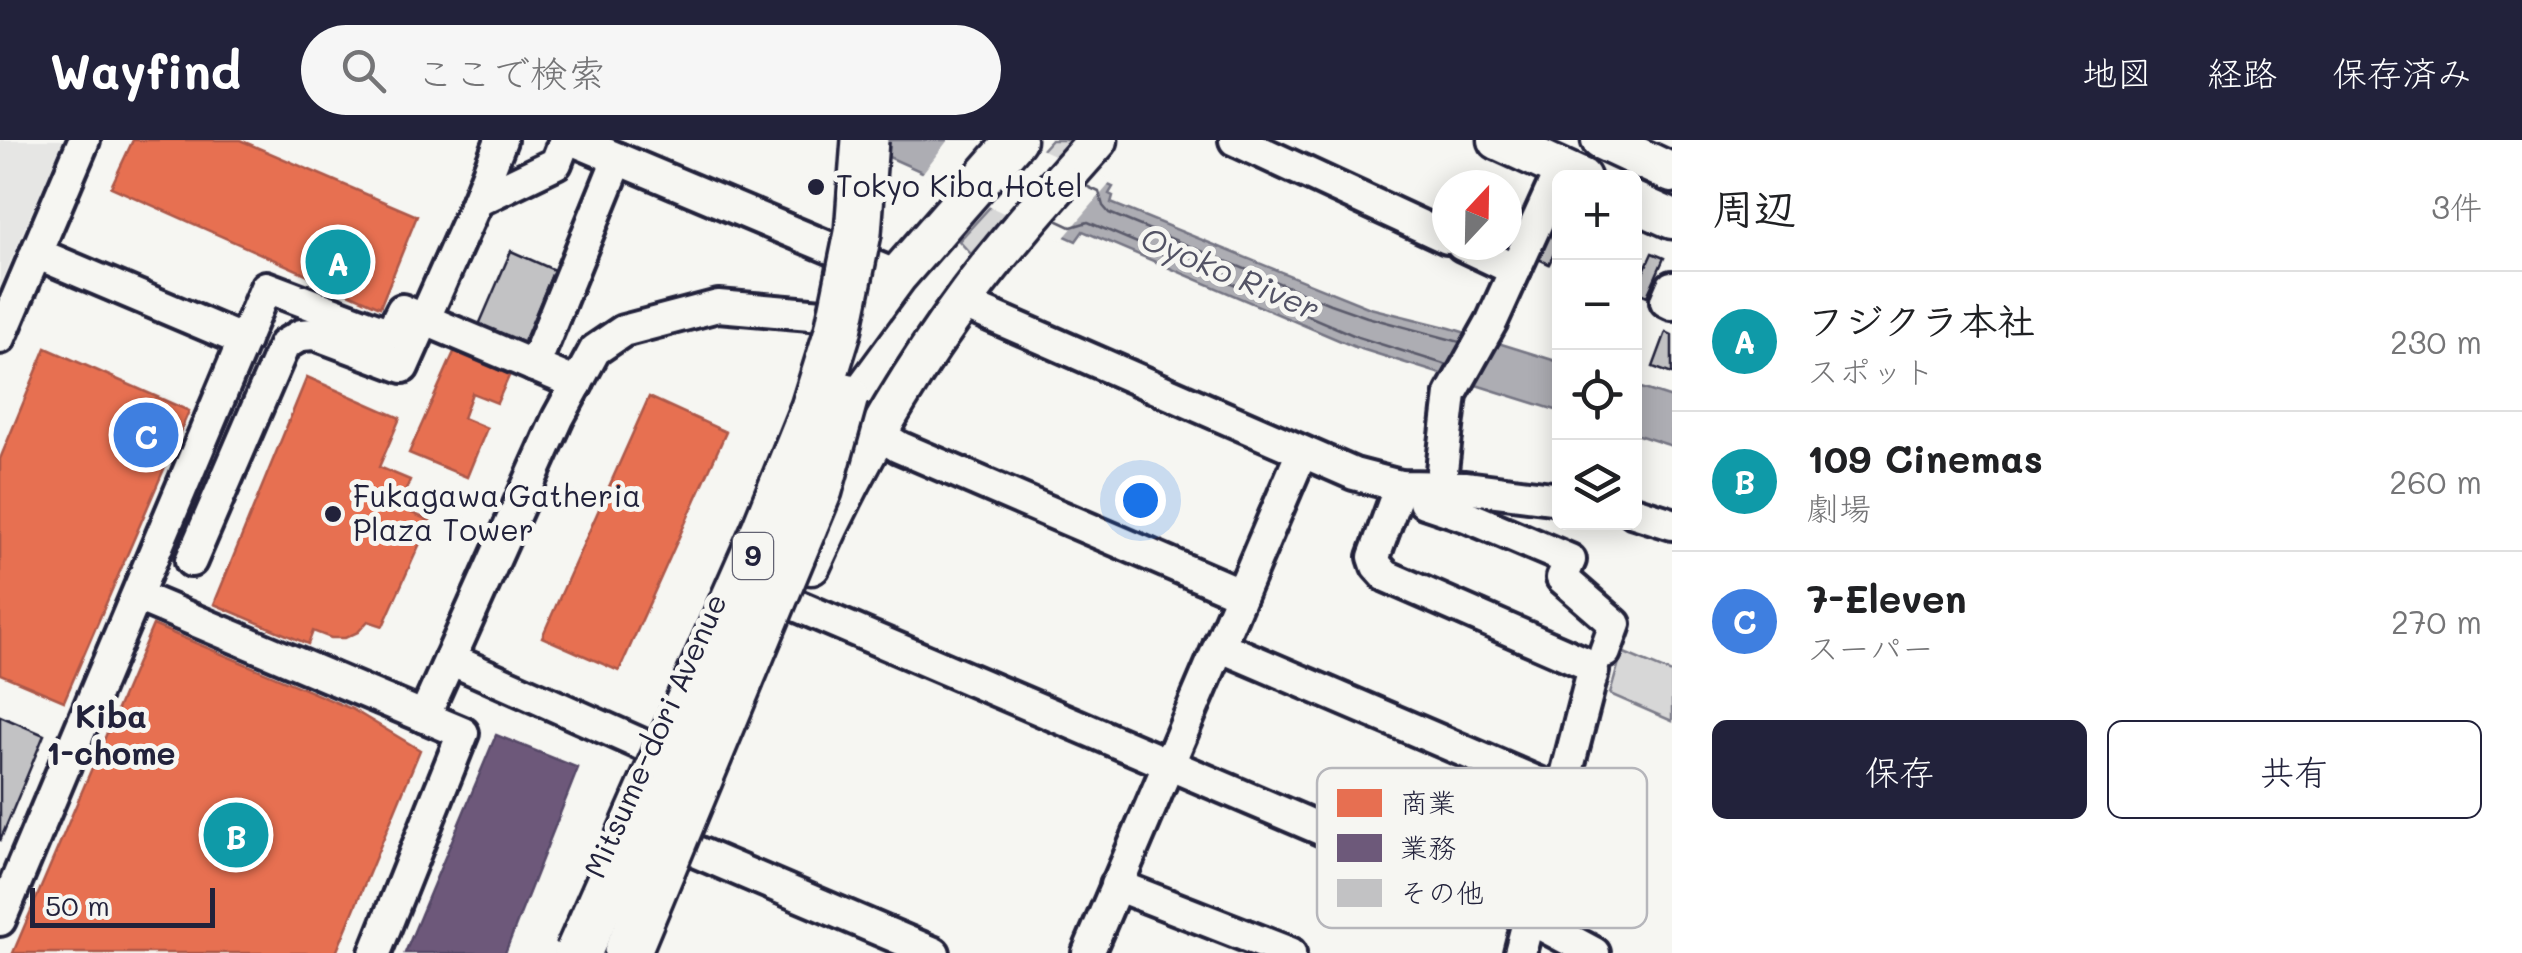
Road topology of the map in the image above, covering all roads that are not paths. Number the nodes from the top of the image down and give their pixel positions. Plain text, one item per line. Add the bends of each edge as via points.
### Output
1 (84, 140) edge
2 (501, 140) edge
3 (565, 140) edge
4 (573, 140) edge
5 (867, 140) edge
6 (1016, 140) edge
7 (1234, 140) edge
8 (1498, 140) edge
9 (1606, 141) edge
10 (1093, 146) edge
11 (618, 159) junction
12 (1565, 170) edge
13 (1580, 170) edge
14 (1672, 172) edge
15 (477, 201) junction
16 (1642, 206) edge
17 (1552, 212) edge
18 (1672, 219) edge
19 (1432, 231) edge
20 (36, 253) junction
21 (1494, 260) edge
22 (1515, 270) junction
23 (897, 276) junction
24 (1672, 287) edge
25 (962, 303) junction
26 (1672, 304) edge
27 (1672, 313) edge
28 (424, 319) junction
29 (866, 319) junction
30 (1672, 323) edge
31 (0, 338) edge
32 (244, 340) junction
33 (534, 366) junction
34 (577, 384) junction
35 (877, 433) junction
36 (1302, 452) junction
37 (1442, 470) dead end
38 (1412, 494) junction
39 (1552, 498) edge
40 (1642, 515) edge
41 (1672, 524) edge
42 (191, 561) dead end
43 (1241, 594) junction
44 (136, 596) junction
45 (793, 604) junction
46 (1219, 646) junction
47 (1605, 652) dead end
48 (450, 659) junction
49 (424, 717) junction
50 (652, 749) junction
51 (1167, 765) junction
52 (1502, 768) edge
53 (1569, 768) edge
54 (619, 819) junction
55 (1317, 828) edge
56 (688, 848) junction
57 (1116, 885) junction
58 (0, 920) edge
59 (1526, 928) edge
60 (1548, 928) edge
61 (375, 953) edge
62 (560, 953) edge
63 (578, 953) edge
64 (627, 953) edge
65 (644, 953) edge
66 (934, 953) edge
67 (1088, 953) edge
68 (1290, 953) edge
69 (1520, 953) edge
70 (1594, 953) edge

1 - 20 street
2 - 15 street
3 - 15 street via 556,163
4 - 11 street
5 - 63 highway, 9, bridge via 858,233 814,408
5 - 64 highway, 9, bridge via 860,275 841,414 818,490
6 - 23 main road, Mitsume-dori Avenue
7 - 19 street
8 - 12 main road
9 - 13 street
9 - 14 main road
10 - 25 main road
11 - 23 street
11 - 33 street
15 - 28 street
16 - 18 main road
17 - 22 street
20 - 31 street
20 - 32 street
21 - 22 street
22 - 37 street via 1450,394
23 - 29 main road, Mitsume-dori Avenue
24 - 26 street via 1666,301
25 - 35 main road
25 - 36 street
27 - 30 street
28 - 32 street via 402,310 390,334 266,287
28 - 33 street
28 - 42 street via 403,366 315,334 284,345
29 - 34 street via 718,306 623,331 595,350
29 - 50 main road, Mitsume-dori Avenue via 778,455
32 - 44 street
33 - 34 street
34 - 48 street
35 - 43 street
35 - 45 main road
36 - 38 street
36 - 43 street
38 - 39 street via 1465,488
38 - 47 street via 1570,560 1562,578 1615,624
38 - 53 street via 1374,557 1386,576 1593,671
40 - 41 street
43 - 46 street
44 - 49 street
44 - 58 street
45 - 51 street
45 - 56 main road
46 - 51 street
46 - 52 street
48 - 49 street
48 - 50 street
49 - 61 street via 463,733
50 - 54 main road, Mitsume-dori Avenue
51 - 55 street
51 - 57 street
54 - 56 street
54 - 62 main road, Mitsume-dori Avenue
56 - 65 main road
56 - 66 street
57 - 67 street
57 - 68 street
59 - 69 street
60 - 70 street

